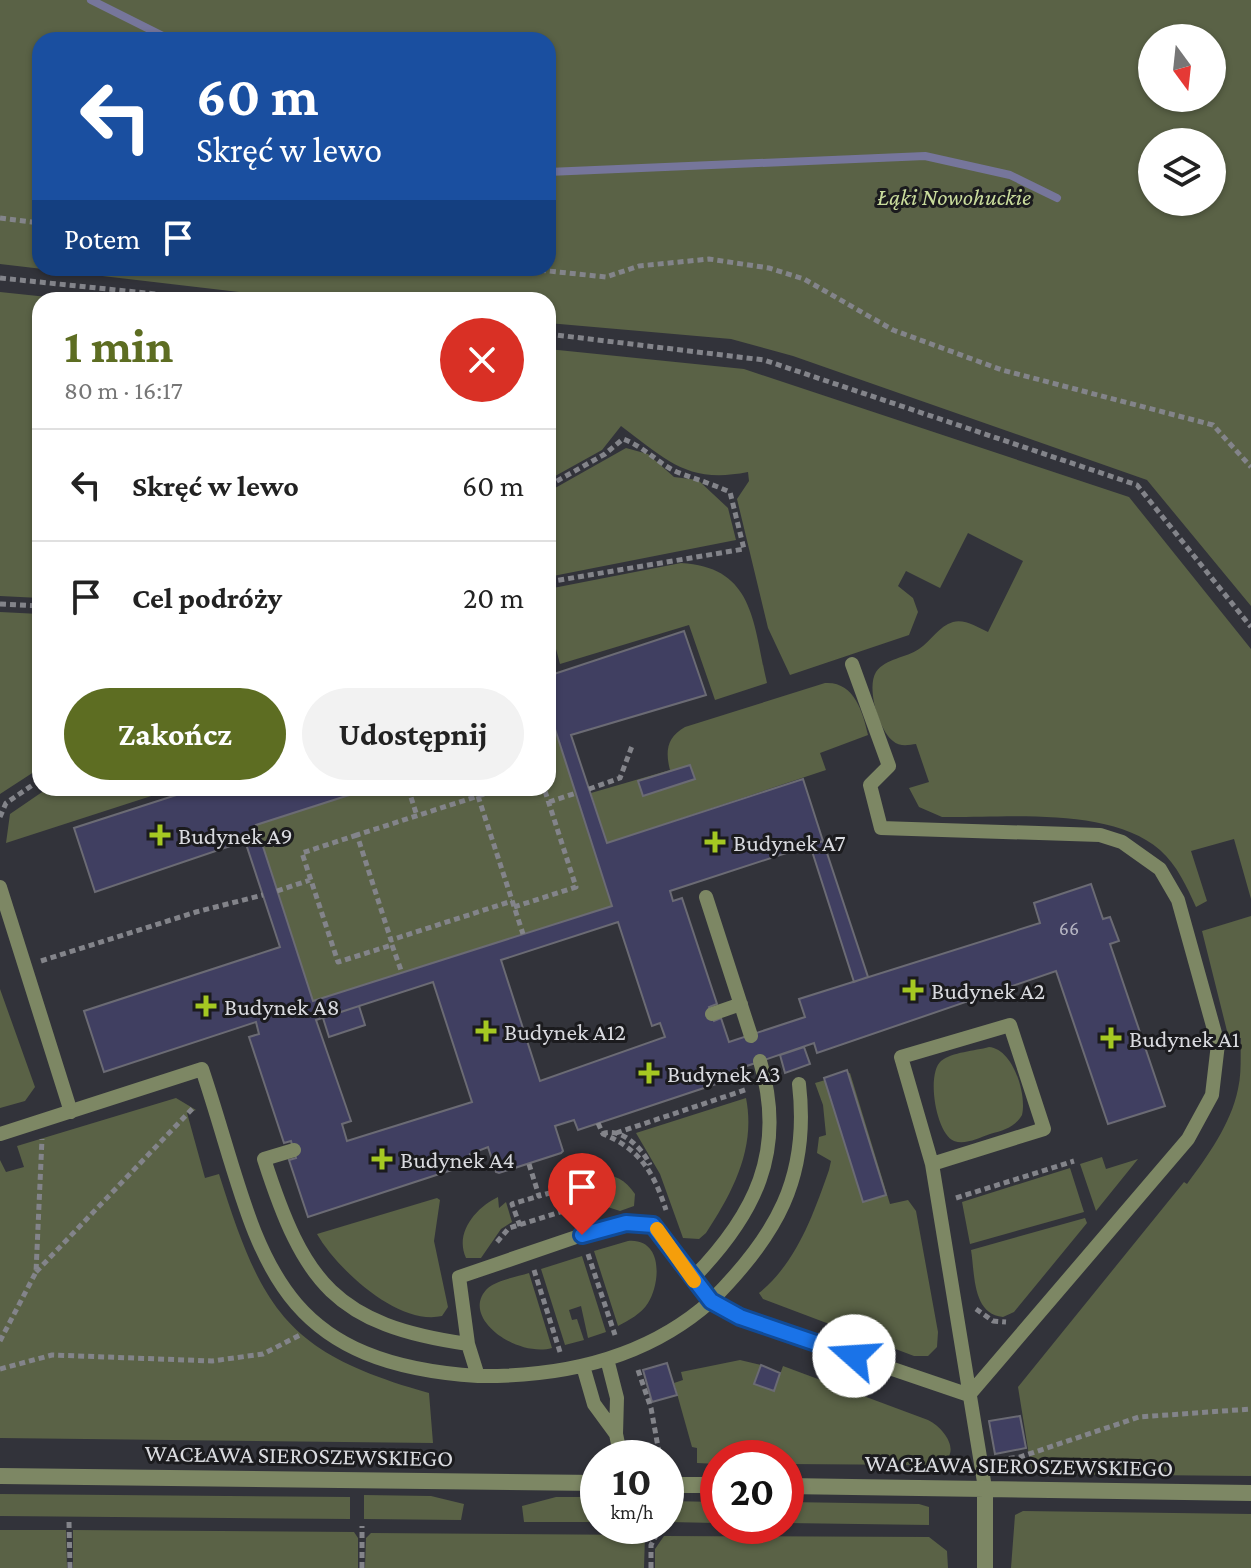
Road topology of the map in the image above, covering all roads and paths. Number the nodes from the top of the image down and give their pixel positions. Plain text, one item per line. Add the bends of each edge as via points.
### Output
1 (0, 218) edge
2 (32, 222) edge
3 (556, 272) edge
4 (0, 278) edge
5 (136, 292) edge
6 (556, 335) edge
7 (1251, 467) edge
8 (556, 482) edge
9 (556, 581) edge
10 (0, 604) edge
11 (32, 606) edge
12 (1251, 627) edge
13 (852, 664) dead end
14 (632, 746) dead end
15 (32, 785) edge
16 (589, 789) dead end
17 (576, 793) dead end
18 (411, 796) edge
19 (478, 796) joint
20 (547, 796) edge
21 (549, 802) junction
22 (417, 816) junction
23 (0, 817) edge
24 (357, 835) junction
25 (311, 880) junction
26 (0, 887) edge
27 (277, 891) dead end
28 (263, 895) dead end
29 (706, 897) dead end
30 (513, 904) junction
31 (523, 934) dead end
32 (392, 943) junction
33 (25, 966) junction
34 (402, 973) dead end
35 (741, 1004) junction
36 (712, 1014) dead end
37 (751, 1036) dead end
38 (760, 1061) dead end
39 (745, 1078) dead end
40 (799, 1084) dead end
41 (749, 1089) junction
42 (750, 1098) dead end
43 (197, 1104) dead end
44 (71, 1112) junction
45 (598, 1123) dead end
46 (616, 1133) junction
47 (0, 1134) edge
48 (42, 1134) dead end
49 (602, 1134) junction
50 (294, 1150) dead end
51 (641, 1159) dead end
52 (1074, 1161) dead end
53 (529, 1164) dead end
54 (932, 1164) junction
55 (652, 1172) dead end
56 (539, 1196) junction
57 (575, 1212) dead end
58 (958, 1213) dead end
59 (521, 1230) dead end
60 (588, 1253) dead end
61 (534, 1269) dead end
62 (36, 1272) junction
63 (692, 1279) junction
64 (711, 1301) junction
65 (973, 1301) dead end
66 (1016, 1316) dead end
67 (318, 1326) junction
68 (613, 1332) dead end
69 (0, 1341) edge
70 (468, 1344) junction
71 (559, 1349) dead end
72 (607, 1359) junction
73 (636, 1364) dead end
74 (583, 1366) junction
75 (0, 1369) edge
76 (478, 1376) junction
77 (969, 1395) junction
78 (1251, 1409) edge
79 (616, 1434) junction
80 (617, 1440) edge
81 (657, 1440) edge
82 (997, 1461) dead end
83 (0, 1476) edge
84 (580, 1483) edge
85 (804, 1486) edge
86 (985, 1488) junction
87 (1251, 1493) edge
88 (69, 1522) dead end
89 (362, 1526) dead end
90 (652, 1544) edge
91 (70, 1568) edge
92 (362, 1568) edge
93 (651, 1568) edge
94 (985, 1568) edge

1 - 2 path
3 - 7 path via 606,277 639,266 709,259 769,268 804,279 893,330 1002,370 1213,425
4 - 5 path
6 - 12 path via 764,360 1137,485
8 - 9 path via 623,439 644,447 675,472 730,492 744,549
10 - 11 path
13 - 77 lane via 889,766 870,785 881,828 1076,832 1122,842 1143,855 1160,869 1178,900 1218,1044 1212,1095 1188,1139
14 - 16 path via 620,778
15 - 23 path via 6,803
17 - 21 path
18 - 22 path
19 - 22 path
19 - 30 path
20 - 21 path
21 - 30 path via 576,887
22 - 24 path
24 - 25 path via 302,853
24 - 32 path
25 - 27 path
25 - 32 path via 338,962
26 - 33 lane
28 - 33 path
29 - 35 lane
30 - 31 path
30 - 32 path
32 - 34 path
33 - 44 lane
35 - 36 lane
35 - 37 lane
38 - 63 lane via 772,1125 764,1171 726,1240
39 - 41 path
40 - 64 lane via 803,1134 793,1185 749,1262
41 - 42 path
41 - 46 path
43 - 62 path
44 - 47 lane
44 - 67 lane via 202,1069 264,1257 283,1291
45 - 49 path
46 - 49 path
46 - 55 path via 632,1141
48 - 62 path
49 - 51 path
50 - 70 lane via 264,1159 295,1245 323,1286 346,1305 398,1330
52 - 58 path via 955,1198
53 - 56 path
54 - 54 lane via 901,1057 1010,1025 1044,1129
54 - 77 lane
56 - 57 path via 567,1188
56 - 59 path via 512,1204
60 - 68 path
61 - 71 path
62 - 69 path
63 - 64 lane
63 - 70 lane via 653,1225 626,1223 593,1231 459,1277
64 - 72 lane via 671,1333
64 - 77 lane via 740,1317
65 - 66 path via 980,1314 993,1321
67 - 75 path via 263,1354 212,1361 52,1355
67 - 76 lane via 367,1355 399,1366
70 - 76 lane
72 - 74 lane
72 - 79 lane via 617,1398
73 - 81 path
74 - 76 lane via 518,1377
74 - 79 lane via 594,1404
77 - 86 lane
78 - 82 path via 1139,1417
79 - 80 lane
83 - 84 street, WACŁAWA SIEROSZEWSKIEGO
85 - 86 street, WACŁAWA SIEROSZEWSKIEGO
86 - 87 street, WACŁAWA SIEROSZEWSKIEGO
86 - 94 street
88 - 91 path
89 - 92 path
90 - 93 path

